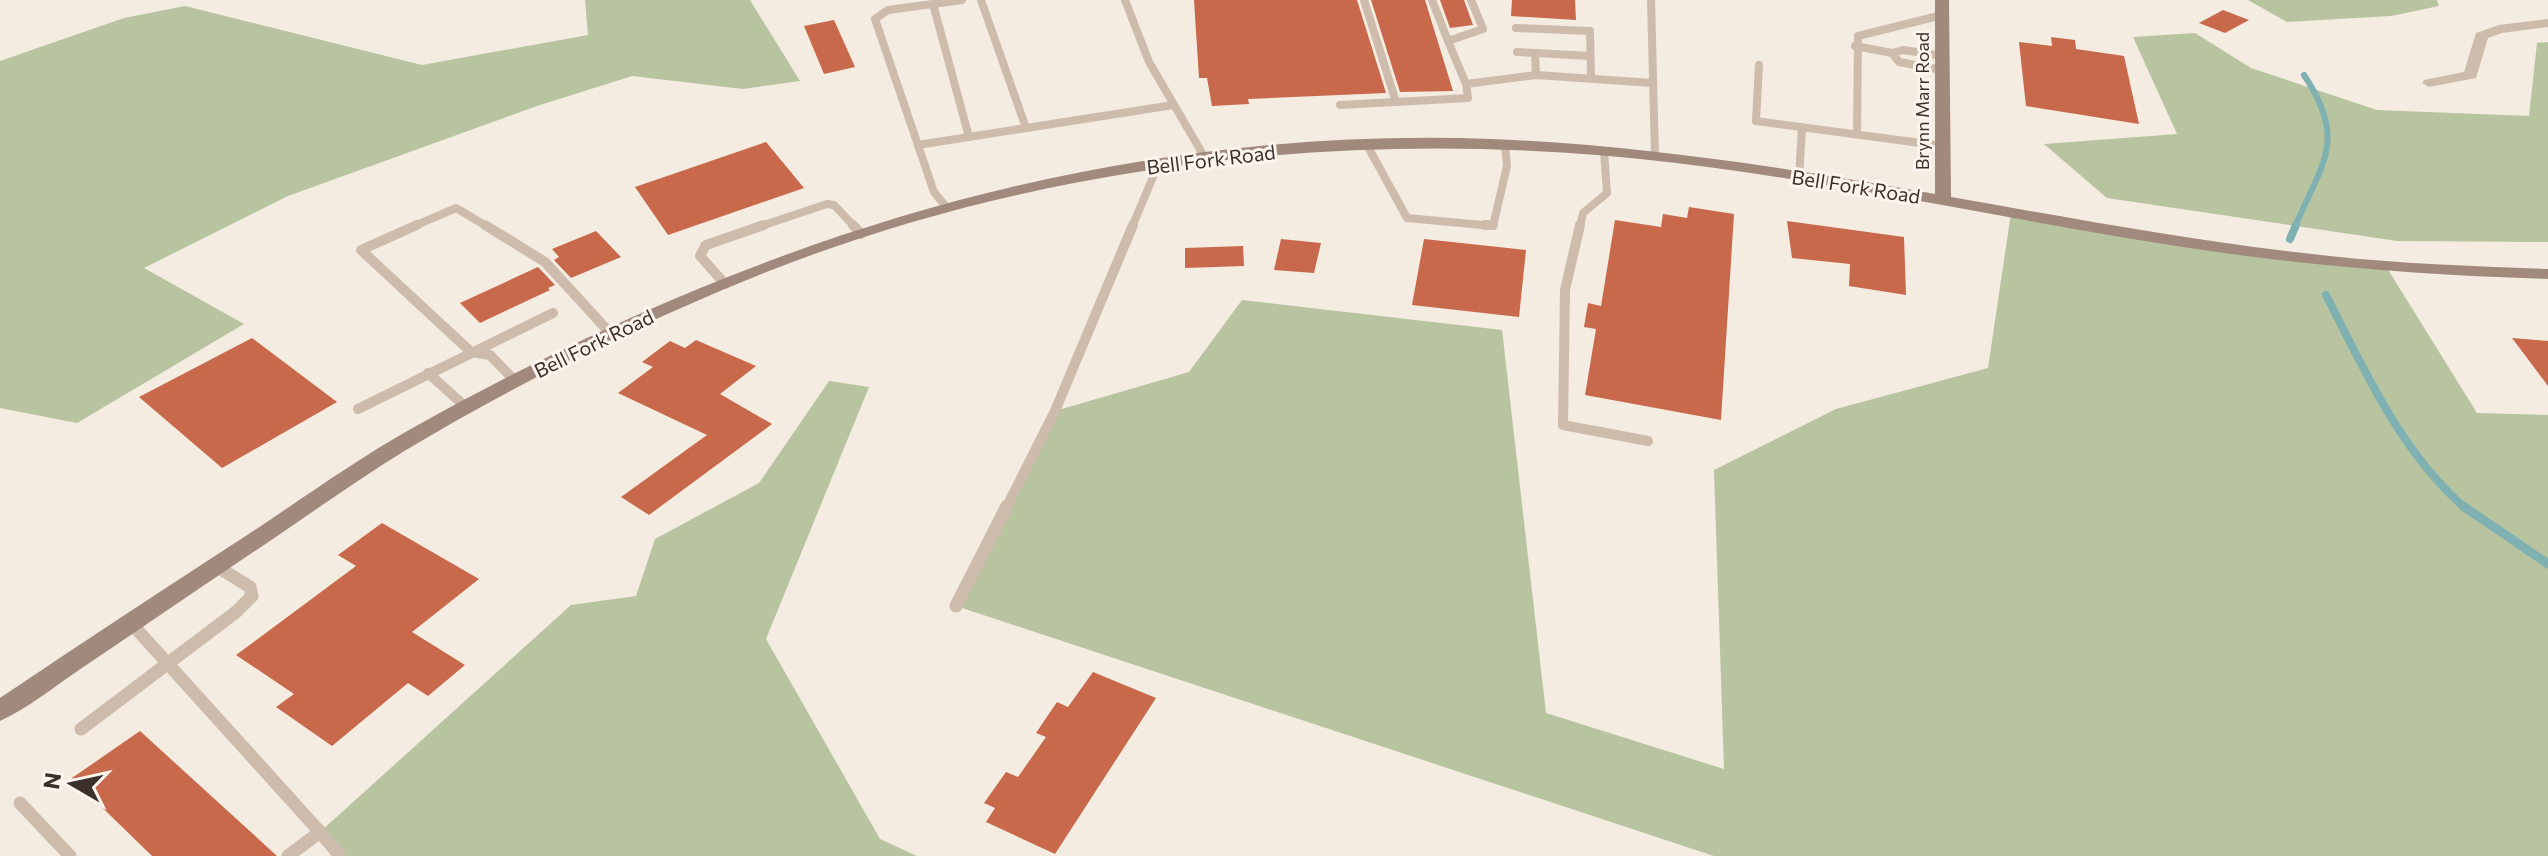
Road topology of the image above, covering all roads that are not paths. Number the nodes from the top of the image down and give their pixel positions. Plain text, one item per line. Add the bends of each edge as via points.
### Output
1 (962, 0) edge
2 (981, 0) edge
3 (1125, 0) edge
4 (1364, 0) edge
5 (1432, 0) edge
6 (1471, 0) edge
7 (1651, 0) edge
8 (933, 4) junction
9 (1942, 8) edge
10 (2548, 23) edge
11 (1516, 28) dead end
12 (1448, 41) junction
13 (1855, 46) junction
14 (1517, 52) dead end
15 (1535, 53) junction
16 (1892, 53) junction
17 (1590, 56) junction
18 (1942, 63) junction
19 (1759, 65) dead end
20 (1536, 75) junction
21 (1591, 78) junction
22 (1653, 83) junction
23 (2429, 83) dead end
24 (1466, 84) junction
25 (1396, 102) junction
26 (1173, 105) junction
27 (1340, 105) dead end
28 (1802, 127) junction
29 (1026, 128) junction
30 (1857, 134) junction
31 (969, 137) junction
32 (918, 145) junction
33 (1367, 145) junction
34 (1505, 145) junction
35 (1943, 146) junction
36 (1604, 151) junction
37 (1655, 156) junction
38 (1205, 158) junction
39 (1158, 165) junction
40 (1799, 178) junction
41 (1943, 201) junction
42 (947, 208) junction
43 (861, 234) junction
44 (2548, 274) edge
45 (725, 284) junction
46 (553, 313) dead end
47 (610, 333) junction
48 (471, 352) junction
49 (428, 373) junction
50 (516, 382) junction
51 (467, 408) junction
52 (358, 409) dead end
53 (1648, 441) dead end
54 (216, 566) junction
55 (956, 606) dead end
56 (131, 623) junction
57 (169, 664) junction
58 (0, 711) edge
59 (81, 729) dead end
60 (20, 803) dead end
61 (320, 832) junction
62 (70, 856) edge
63 (288, 856) edge
64 (340, 856) edge

1 - 8 lane
2 - 29 lane
3 - 26 lane
4 - 25 lane
5 - 12 lane
6 - 12 lane via 1483,29
7 - 22 lane
8 - 31 lane
8 - 32 lane via 888,10 875,19
9 - 13 lane via 1893,30 1858,36
9 - 18 main road, Brynn Marr Road
10 - 23 street via 2481,36 2471,75
11 - 17 lane via 1590,31
12 - 24 lane
13 - 16 lane
13 - 30 lane
14 - 15 lane
15 - 17 lane
15 - 20 lane
16 - 18 lane via 1903,50
16 - 18 lane via 1899,62
17 - 21 lane
18 - 35 main road, Brynn Marr Road
19 - 28 lane via 1756,121
20 - 21 lane
20 - 24 lane
21 - 22 lane
22 - 37 lane
24 - 25 lane via 1468,98
25 - 27 lane
26 - 29 lane
26 - 38 lane
28 - 30 lane
28 - 40 lane
29 - 31 lane
30 - 35 lane
31 - 32 lane
32 - 42 lane via 934,192
33 - 34 main road, Bell Fork Road
33 - 34 lane via 1407,218 1493,226 1507,166
33 - 38 main road, Bell Fork Road
34 - 36 main road, Bell Fork Road
35 - 41 main road, Brynn Marr Road
36 - 37 main road, Bell Fork Road
36 - 53 lane via 1607,193 1583,213 1565,290 1563,425
37 - 40 main road, Bell Fork Road
38 - 39 main road, Bell Fork Road
39 - 42 main road, Bell Fork Road
39 - 55 lane via 1055,411
40 - 41 main road, Bell Fork Road
41 - 44 main road, Bell Fork Road via 2198,246 2355,266
42 - 43 main road, Bell Fork Road
43 - 45 main road, Bell Fork Road
43 - 45 lane via 827,204 706,245 700,256
45 - 47 main road, Bell Fork Road
46 - 48 lane
47 - 48 lane via 545,262 456,208 361,250
47 - 50 main road, Bell Fork Road
48 - 49 lane
48 - 50 lane via 490,355
49 - 51 lane
49 - 52 lane
50 - 51 main road, Bell Fork Road
51 - 54 main road, Bell Fork Road via 415,435
54 - 56 main road, Bell Fork Road
54 - 57 lane via 250,587 252,596
56 - 57 lane
56 - 58 main road, Bell Fork Road
57 - 59 lane
57 - 61 lane
60 - 62 lane
61 - 63 lane
61 - 64 lane

